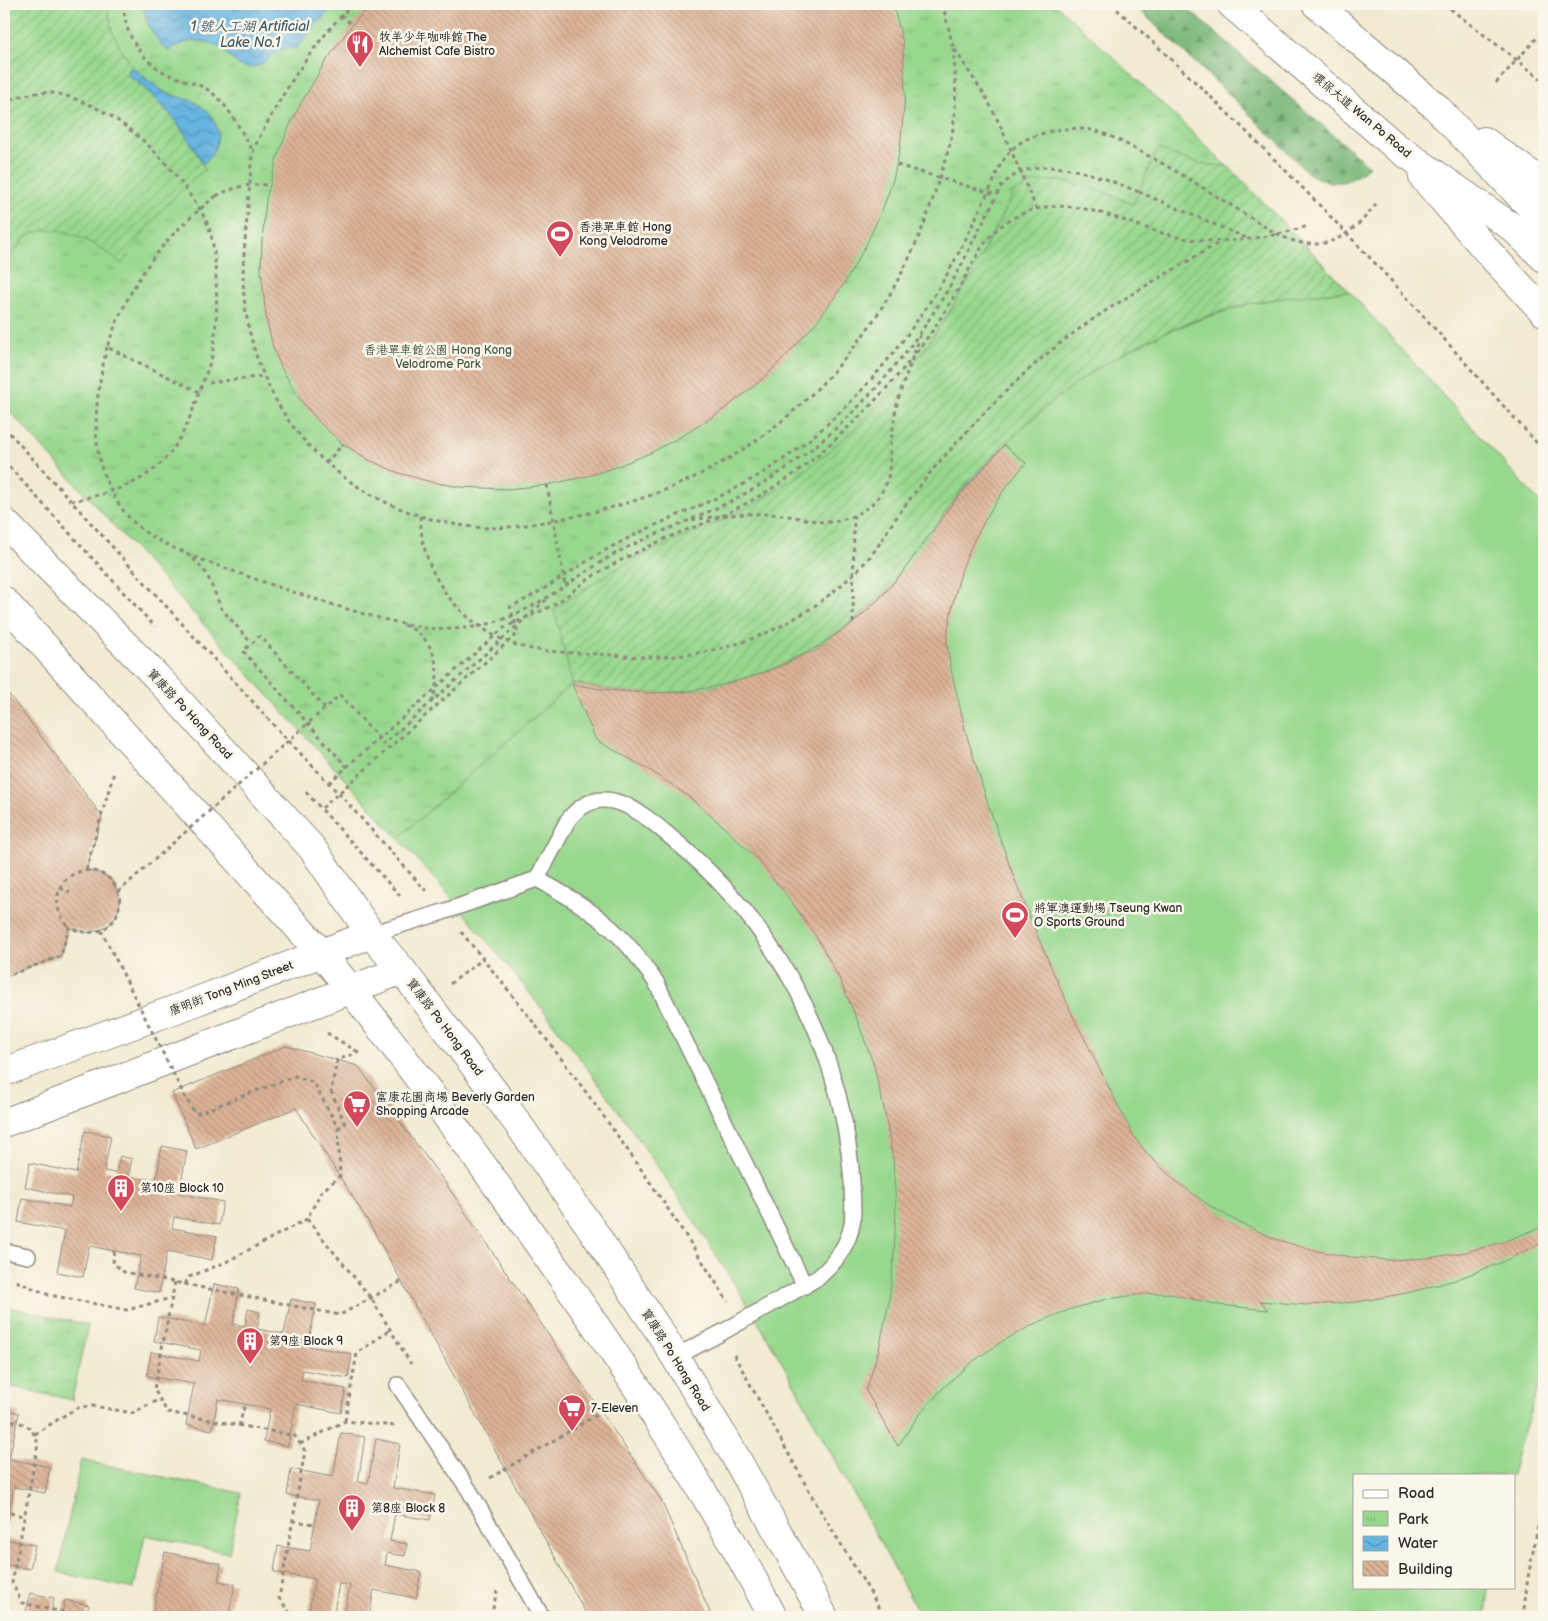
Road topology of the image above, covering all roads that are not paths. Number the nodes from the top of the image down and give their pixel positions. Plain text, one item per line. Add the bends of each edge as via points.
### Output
1 (1231, 4) edge
2 (1316, 4) edge
3 (1436, 107) junction
4 (1395, 146) junction
5 (1544, 184) edge
6 (1530, 219) edge
7 (1544, 258) edge
8 (1544, 312) edge
9 (4, 522) edge
10 (4, 601) edge
11 (537, 879) junction
12 (372, 934) junction
13 (322, 954) junction
14 (402, 970) junction
15 (351, 990) junction
16 (4, 1072) edge
17 (4, 1123) edge
18 (4, 1251) edge
19 (28, 1256) dead end
20 (805, 1286) junction
21 (675, 1357) junction
22 (398, 1385) dead end
23 (542, 1617) edge
24 (773, 1617) edge
25 (824, 1617) edge

1 - 4 main road, 環保大道 Wan Po Road
2 - 3 main road, 環保大道 Wan Po Road
3 - 5 main road
3 - 6 main road, 環保大道 Wan Po Road
4 - 6 main road, 環保大道 Wan Po Road
4 - 8 main road
6 - 7 main road, 環保大道 Wan Po Road
9 - 12 main road, 寶康路 Po Hong Road via 157,677 312,848
10 - 13 main road
11 - 12 lane, 唐明街 Tong Ming Street
11 - 20 lane via 572,898 604,922 632,950 656,982
11 - 20 lane via 574,812 603,800 625,804 661,829 726,889 779,959 819,1037 844,1121 850,1164 853,1208 847,1239 831,1267
12 - 13 main road, 唐明街 Tong Ming Street
12 - 14 main road, 寶康路 Po Hong Road
13 - 15 main road
13 - 16 main road, 唐明街 Tong Ming Street
14 - 15 main road
14 - 21 main road, 寶康路 Po Hong Road via 532,1144
15 - 17 main road
15 - 24 main road via 473,1151 621,1364 692,1472
18 - 19 lane
20 - 21 lane
21 - 25 main road, 寶康路 Po Hong Road via 731,1449
22 - 23 lane via 469,1490

